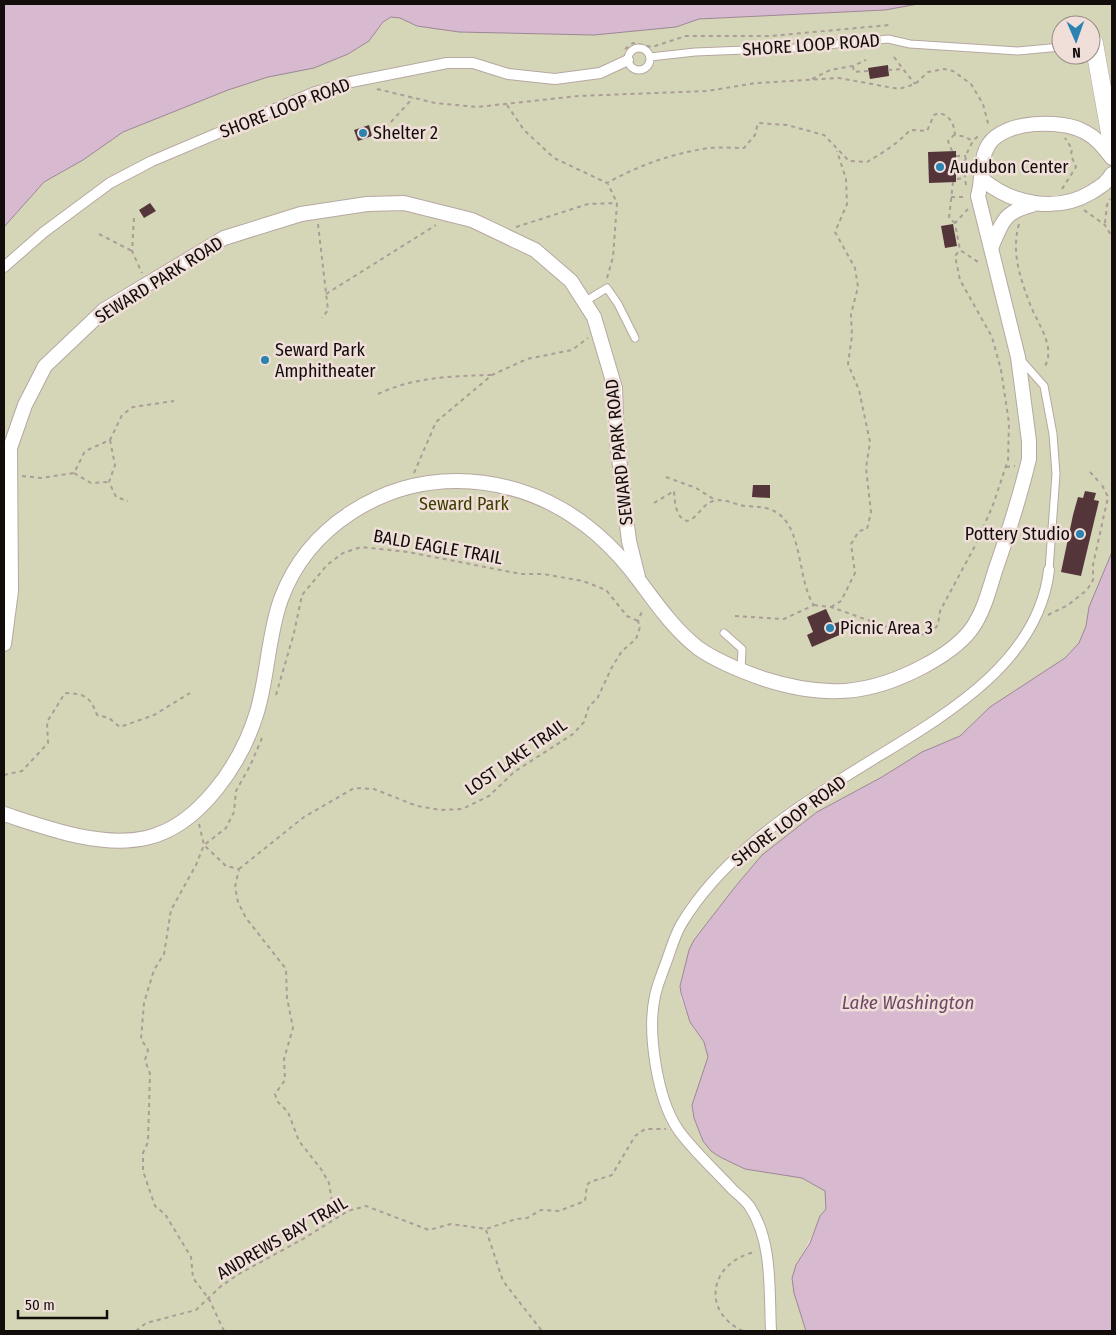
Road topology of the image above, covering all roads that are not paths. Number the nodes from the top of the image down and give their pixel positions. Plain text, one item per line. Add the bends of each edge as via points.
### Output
1 (1051, 48) edge
2 (650, 57) junction
3 (624, 61) junction
4 (1097, 65) edge
5 (1112, 144) edge
6 (1112, 158) edge
7 (1112, 174) edge
8 (982, 180) junction
9 (1036, 204) junction
10 (992, 246) junction
11 (4, 267) edge
12 (584, 302) junction
13 (635, 338) dead end
14 (1018, 356) junction
15 (1049, 570) joint
16 (639, 580) junction
17 (724, 633) dead end
18 (4, 644) edge
19 (740, 671) junction
20 (4, 814) edge
21 (771, 1331) edge

1 - 2 lane, SHORE LOOP ROAD via 1018,50 910,44 888,39
2 - 3 lane, SHORE LOOP ROAD via 644,49 638,48
2 - 3 lane, SHORE LOOP ROAD via 647,67 640,70
3 - 11 street, SHORE LOOP ROAD via 600,73 539,79 473,63 447,63 315,92 152,161 110,183 44,232
4 - 5 street
6 - 8 street, SEWARD PARK ROAD via 1099,141 1068,125 1016,127 998,134 989,144 983,160
7 - 9 street via 1108,182 1085,196 1052,205
8 - 9 street via 994,190
8 - 10 street, SEWARD PARK ROAD via 978,196
9 - 10 street via 1015,209 1001,223
10 - 14 street, SEWARD PARK ROAD
12 - 13 lane via 607,288
12 - 16 street, SEWARD PARK ROAD via 594,317 615,388 617,441 629,541
12 - 18 street, SEWARD PARK ROAD via 571,281 535,250 472,220 404,203 367,204 301,214 224,238 104,310 45,366 25,405 10,448 10,591
14 - 15 lane, SHORE LOOP ROAD via 1044,386 1053,434 1056,474
14 - 19 street, SEWARD PARK ROAD via 1029,459 984,606 971,630 954,648 901,678 856,691 839,693 790,687
15 - 21 street, SHORE LOOP ROAD via 1043,604 1035,622 1007,660 968,698 838,781 739,855 706,888 681,924 655,996 653,1024 657,1068 677,1128 750,1207 760,1229 765,1250
16 - 19 street, SEWARD PARK ROAD via 683,636 701,650
16 - 20 street, SEWARD PARK ROAD via 596,532 568,511 524,491 467,482 434,482 387,493 362,504 326,533 299,562 280,601 258,710 248,736 232,770 196,810 168,830 114,840 63,832
17 - 19 lane via 742,649

